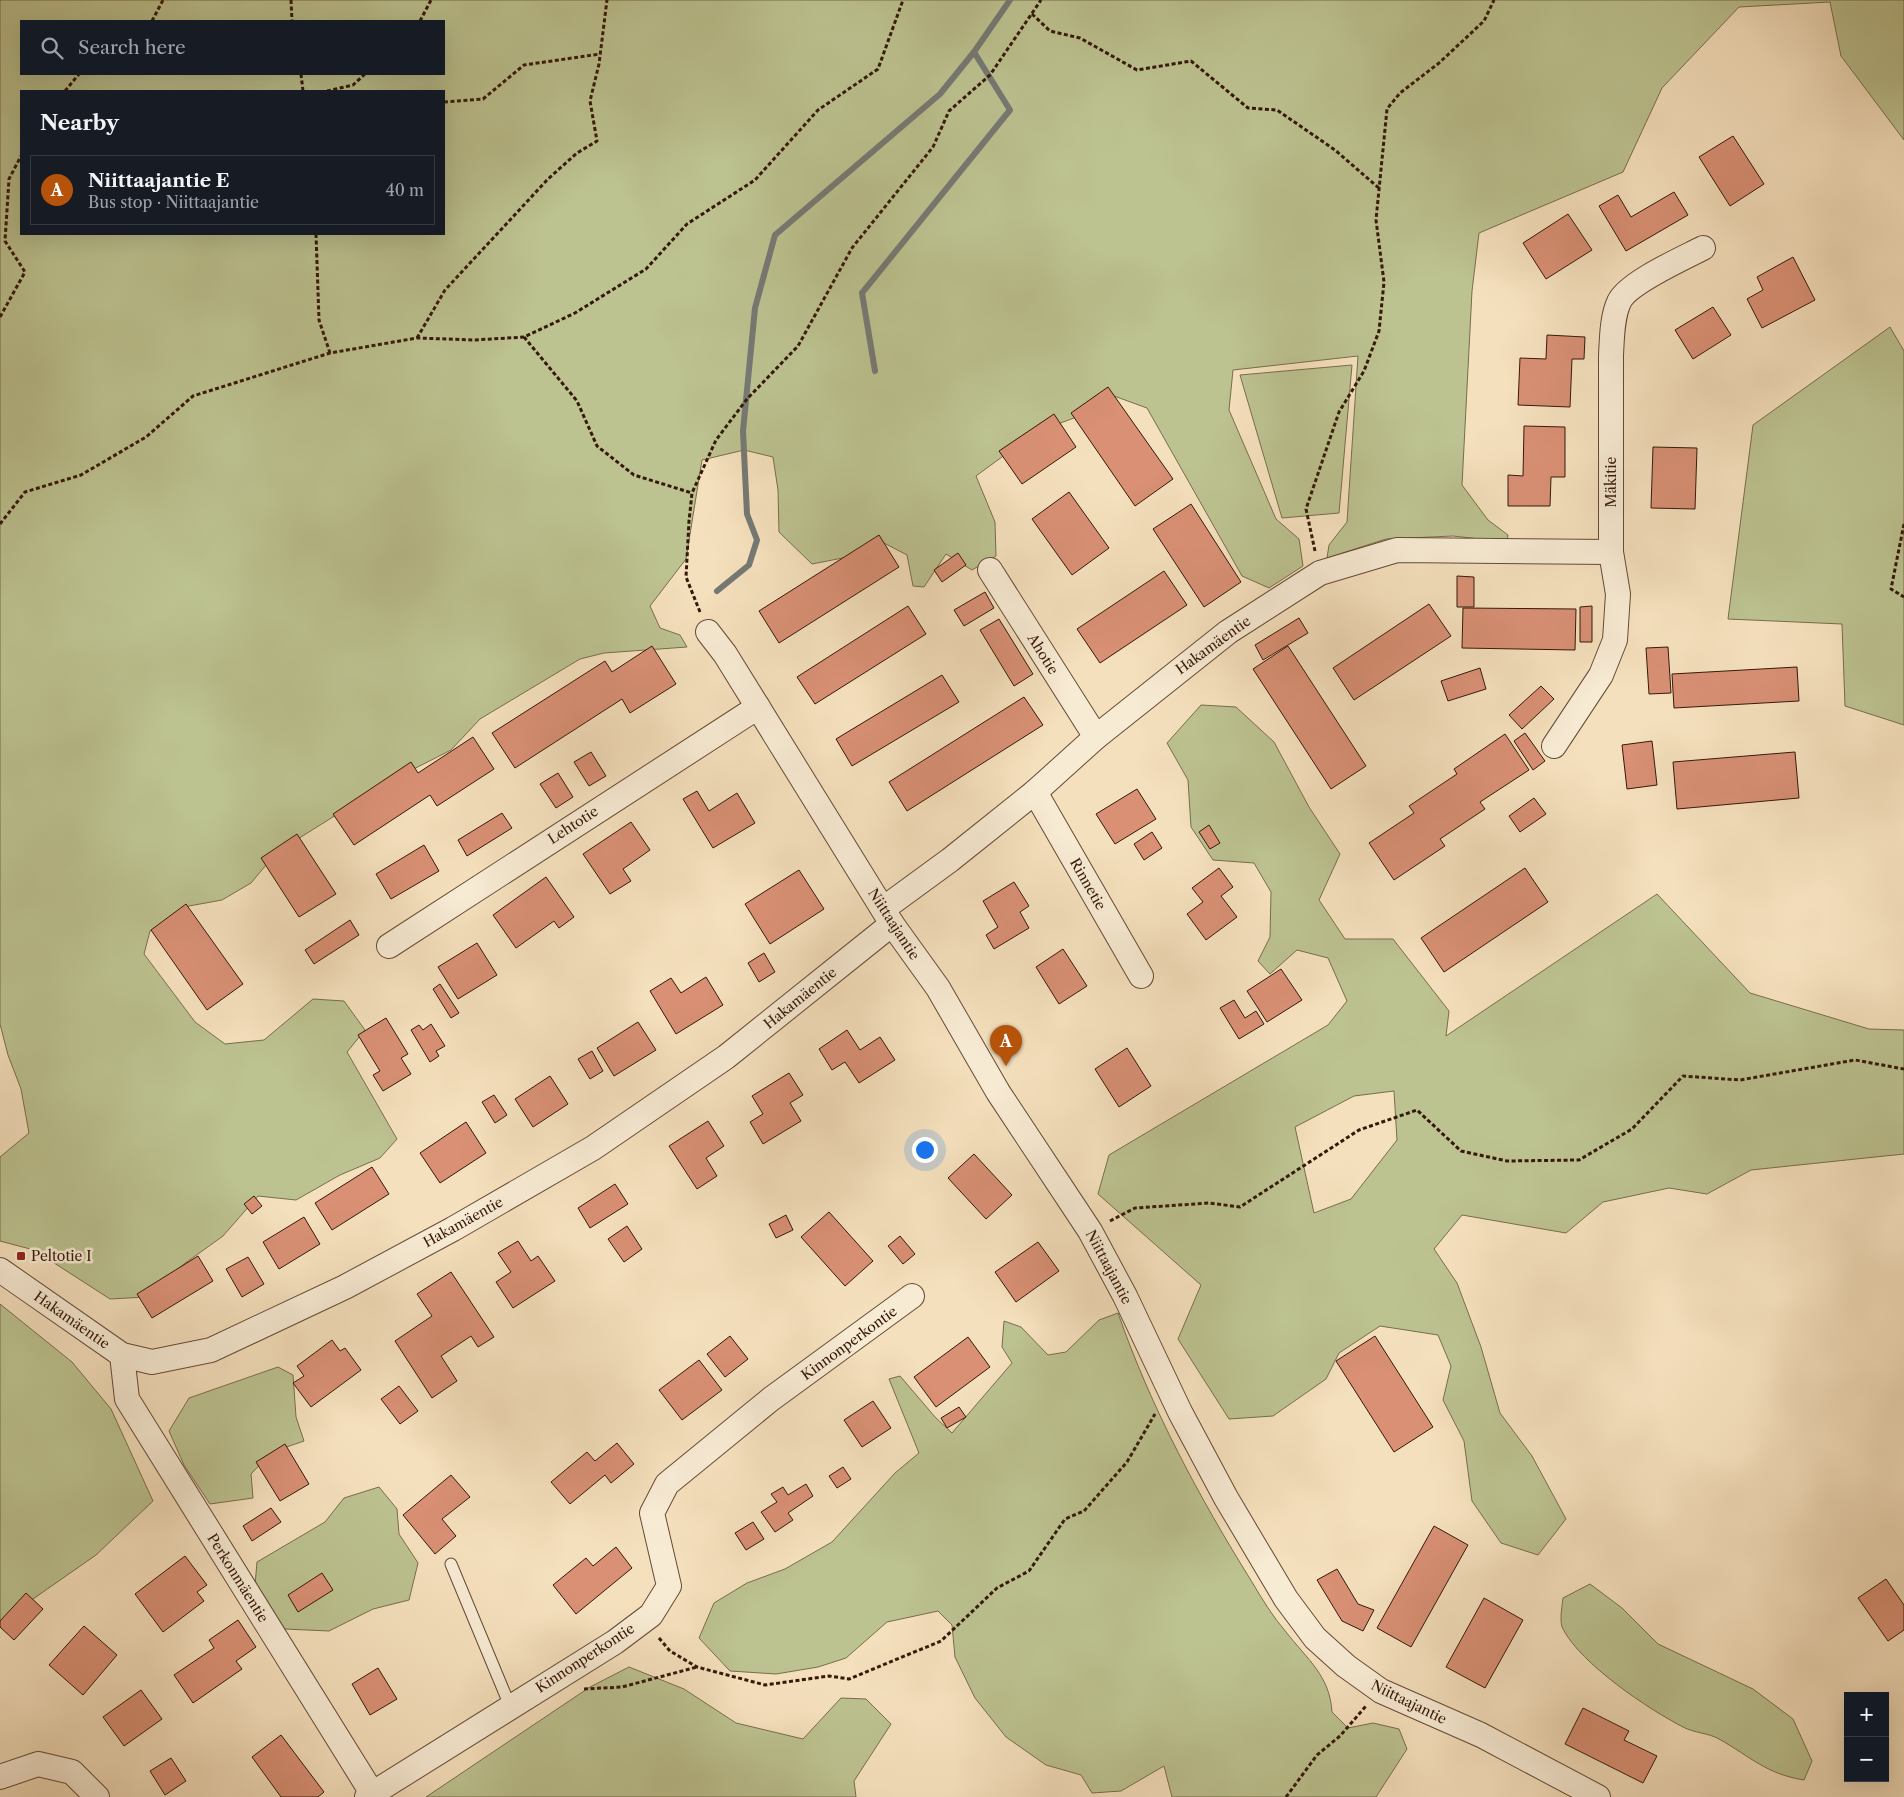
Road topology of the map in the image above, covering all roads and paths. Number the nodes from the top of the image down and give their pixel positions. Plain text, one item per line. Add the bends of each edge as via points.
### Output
1 (163, 0) edge
2 (290, 0) edge
3 (431, 0) edge
4 (607, 0) edge
5 (903, 0) edge
6 (1041, 0) edge
7 (1494, 0) edge
8 (1032, 14) junction
9 (153, 20) edge
10 (292, 20) edge
11 (421, 20) edge
12 (600, 54) junction
13 (77, 75) edge
14 (301, 75) edge
15 (364, 75) edge
16 (66, 90) edge
17 (304, 90) edge
18 (331, 90) edge
19 (445, 102) edge
20 (20, 158) edge
21 (1381, 189) junction
22 (316, 235) edge
23 (1703, 248) dead end
24 (0, 317) edge
25 (524, 337) junction
26 (417, 338) junction
27 (330, 353) junction
28 (692, 492) junction
29 (0, 524) edge
30 (1904, 524) edge
31 (1610, 552) junction
32 (990, 570) dead end
33 (1320, 573) junction
34 (1904, 597) edge
35 (708, 632) joint
36 (758, 707) junction
37 (1096, 737) junction
38 (1554, 746) dead end
39 (1035, 792) junction
40 (887, 916) junction
41 (389, 946) dead end
42 (1141, 976) dead end
43 (1904, 1069) edge
44 (1090, 1231) junction
45 (0, 1270) edge
46 (912, 1296) dead end
47 (122, 1355) junction
48 (1169, 1390) junction
49 (451, 1564) dead end
50 (643, 1620) junction
51 (698, 1667) junction
52 (583, 1688) dead end
53 (1381, 1691) junction
54 (510, 1706) junction
55 (0, 1777) edge
56 (370, 1795) edge
57 (97, 1797) edge
58 (1286, 1797) edge
59 (1598, 1797) edge

1 - 9 path
2 - 10 path
3 - 11 path
4 - 12 path
5 - 25 path via 878,69 818,110 755,180 686,224 646,269 575,313
6 - 8 path
7 - 21 path via 1484,21 1439,63 1400,93 1387,109
8 - 21 path via 1050,31 1080,38 1137,70 1191,61 1248,108 1277,110 1335,150
8 - 28 path via 990,75 949,111 933,147 852,248 798,346 746,399 716,440
12 - 19 path via 524,65 483,99
12 - 26 path via 590,101 597,142 577,153 548,179 445,290
13 - 16 path
14 - 17 path
15 - 18 path via 353,85
20 - 24 path via 9,179 5,241 24,272
21 - 33 path via 1376,220 1384,282 1379,331 1364,371 1339,412 1306,509
22 - 27 path via 318,320
23 - 31 street, Mäkitie via 1646,277 1619,300 1611,355
25 - 26 path via 475,340
25 - 28 path via 577,401 597,446 634,475
26 - 27 path
27 - 29 path via 193,396 146,437 81,475 25,492
28 - 35 path via 686,578
30 - 34 path via 1891,589
31 - 33 street, Hakamäentie via 1397,550
31 - 38 street, Mäkitie via 1618,594 1615,640 1601,675
32 - 37 street, Ahotie
33 - 37 street, Hakamäentie via 1228,632
35 - 36 street, Niittaajantie
36 - 40 street, Niittaajantie
36 - 41 street, Lehtotie
37 - 39 street, Hakamäentie
39 - 40 street, Hakamäentie
39 - 42 street, Rinnetie
40 - 44 street, Niittaajantie via 938,988 998,1092
40 - 47 street, Hakamäentie via 726,1057 593,1148 453,1229 345,1287 211,1350 152,1362
43 - 44 path via 1855,1060 1740,1080 1684,1076 1632,1129 1580,1160 1507,1161 1461,1150 1417,1110 1359,1130 1240,1207 1209,1203 1135,1208
44 - 48 street, Niittaajantie
45 - 47 street, Hakamäentie
46 - 50 street, Kinnonperkontie via 771,1399 667,1484 652,1513 669,1586 651,1615
47 - 56 street, Perkonmäentie via 127,1399
48 - 51 path via 1127,1462 1084,1510 1065,1519 1029,1571 996,1588 941,1641 849,1679 829,1676 765,1685
48 - 53 street, Niittaajantie via 1226,1498 1286,1599 1315,1638
49 - 54 lane
50 - 51 path via 670,1651
50 - 54 street, Kinnonperkontie via 615,1642
51 - 52 path via 622,1687
53 - 58 path via 1317,1756
53 - 59 street, Niittaajantie via 1481,1736
54 - 56 street, Kinnonperkontie
55 - 57 street via 38,1764 72,1772

